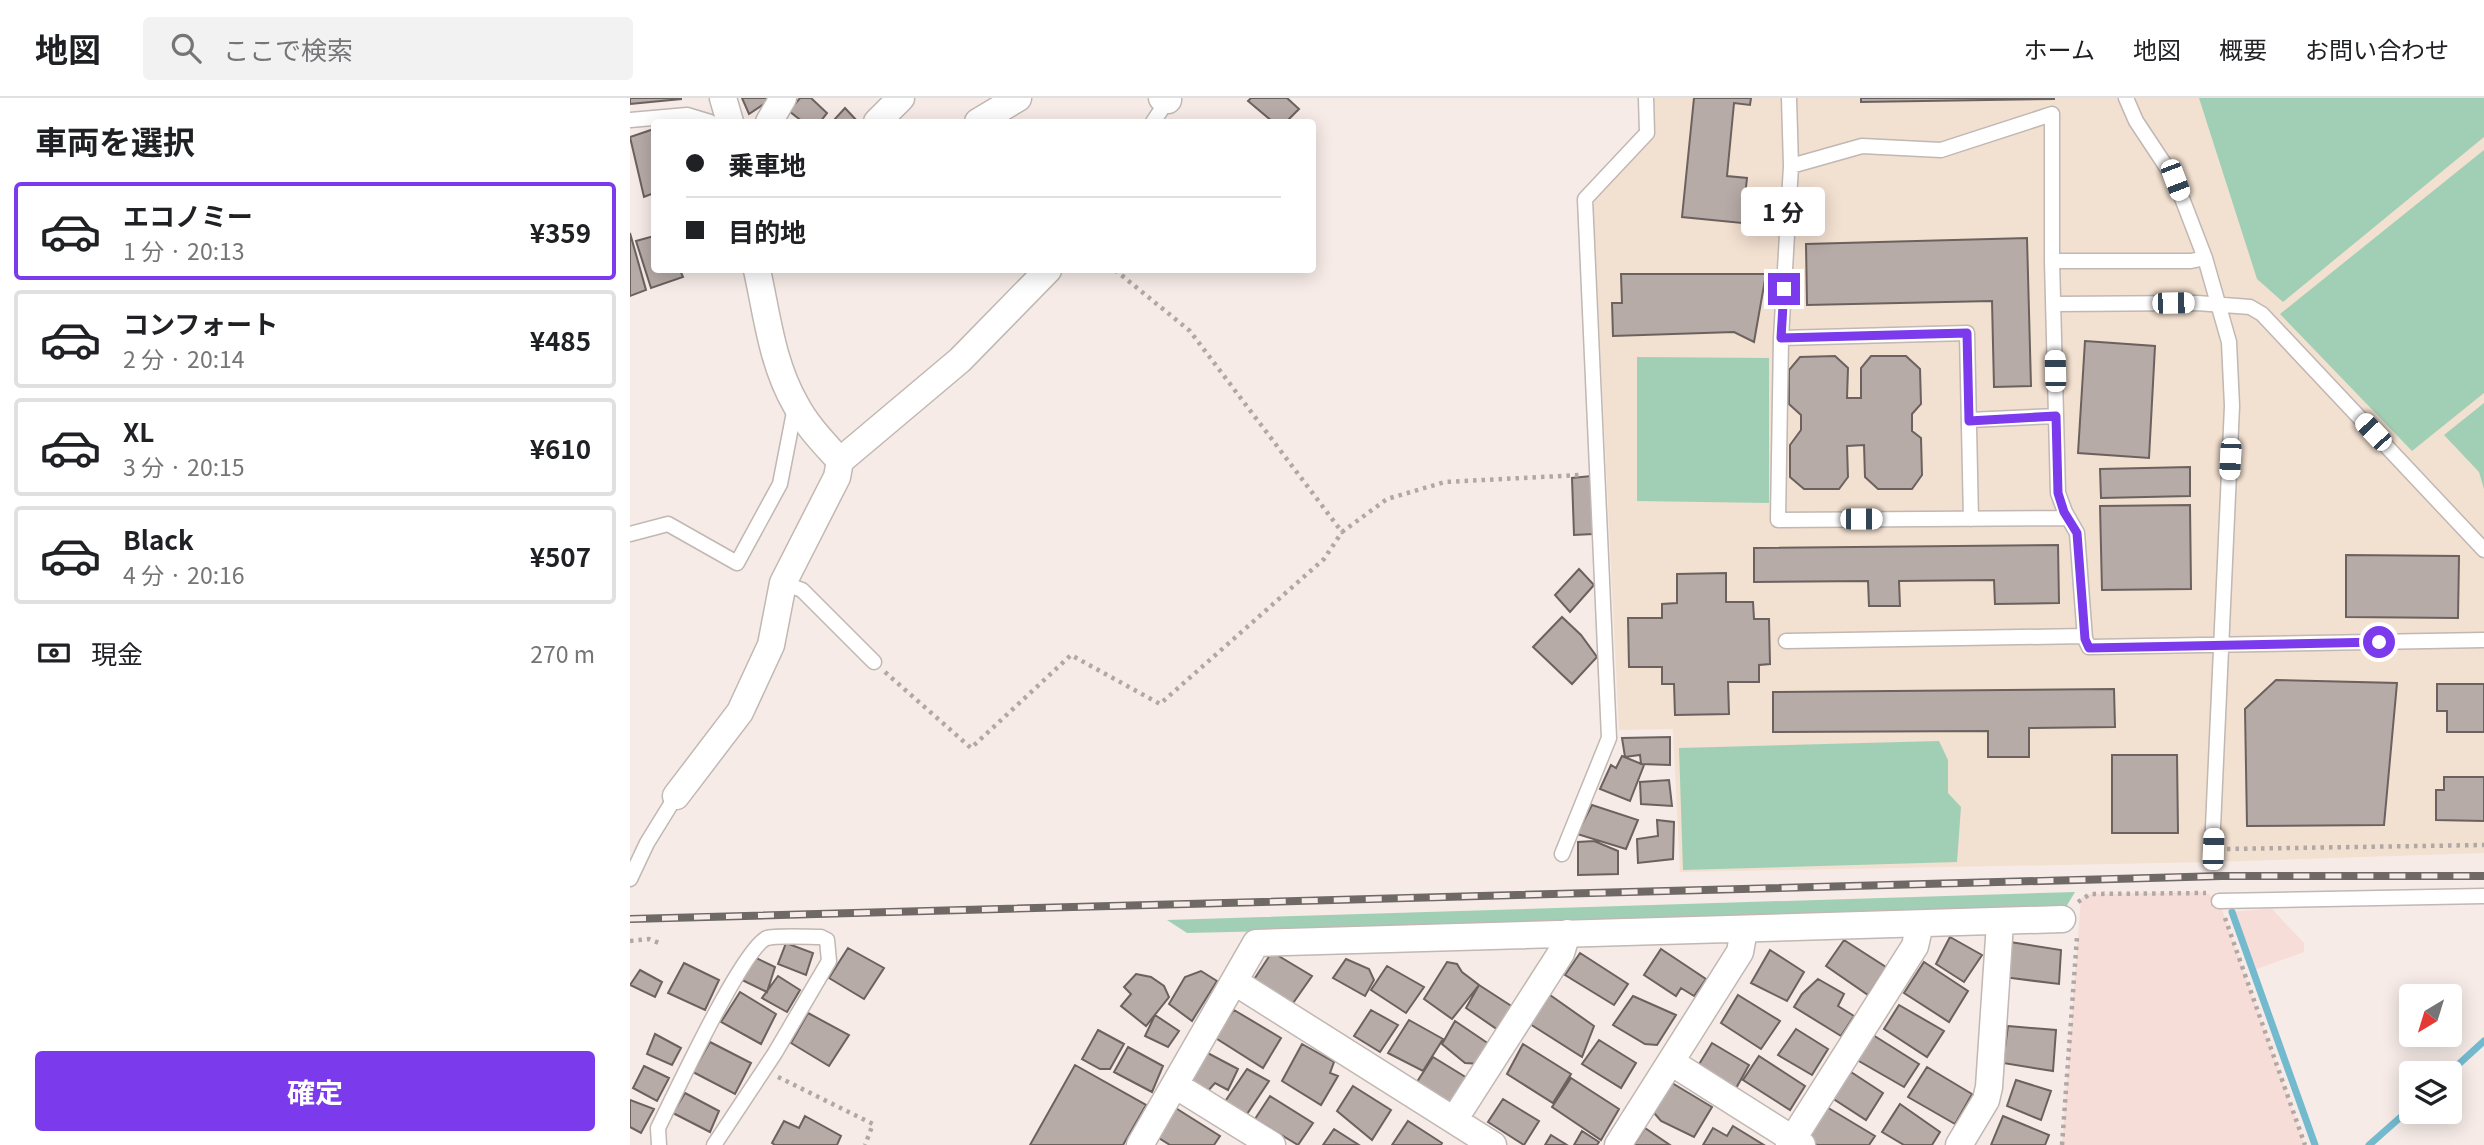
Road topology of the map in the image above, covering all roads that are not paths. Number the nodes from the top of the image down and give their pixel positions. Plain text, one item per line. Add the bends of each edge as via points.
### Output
1 (723, 98) edge
2 (783, 98) edge
3 (901, 98) edge
4 (1018, 98) edge
5 (1646, 98) edge
6 (1789, 98) edge
7 (2126, 98) edge
8 (1166, 99) edge
9 (698, 119) edge
10 (729, 119) edge
11 (771, 119) edge
12 (880, 119) edge
13 (983, 119) edge
14 (1155, 119) edge
15 (630, 120) edge
16 (1791, 166) junction
17 (2205, 258) junction
18 (2052, 261) junction
19 (758, 273) edge
20 (1045, 273) edge
21 (2054, 304) junction
22 (2217, 304) junction
23 (1781, 338) junction
24 (796, 405) junction
25 (2056, 416) junction
26 (1969, 421) junction
27 (839, 461) junction
28 (2068, 518) junction
29 (1971, 519) junction
30 (630, 534) edge
31 (2484, 550) edge
32 (783, 583) junction
33 (2085, 636) junction
34 (2484, 640) edge
35 (1786, 641) dead end
36 (2220, 646) junction
37 (874, 662) road end
38 (676, 796) joint
39 (2213, 849) road end
40 (1562, 854) dead end
41 (630, 879) edge
42 (2484, 897) edge
43 (2219, 901) road end
44 (2062, 919) road end
45 (2000, 923) junction
46 (1920, 925) junction
47 (1744, 930) junction
48 (1567, 933) junction
49 (1235, 982) junction
50 (1671, 1062) junction
51 (1175, 1085) junction
52 (1454, 1120) junction
53 (1795, 1143) edge
54 (659, 1145) edge
55 (714, 1145) edge
56 (1140, 1145) edge
57 (1272, 1145) edge
58 (1493, 1145) edge
59 (1618, 1145) edge
60 (1959, 1145) edge

1 - 10 street
2 - 11 street
3 - 12 street
4 - 13 street
5 - 40 lane via 1647,133 1585,199 1609,738
6 - 16 lane
7 - 17 lane via 2175,180
8 - 14 lane
9 - 15 lane
16 - 18 lane via 1862,146 1941,150 2052,114
16 - 23 lane
17 - 18 lane
17 - 22 lane
18 - 21 lane
19 - 24 street via 778,368
20 - 27 street via 960,360
21 - 22 lane
21 - 25 lane
22 - 31 lane via 2250,307 2262,314
22 - 36 lane via 2229,342 2232,406
23 - 26 lane via 1967,333
23 - 29 lane via 1778,520
24 - 27 street
24 - 30 lane via 780,484 737,563 668,524
25 - 26 lane
25 - 28 lane via 2058,493
26 - 29 lane
27 - 32 street via 837,477
28 - 29 lane
28 - 33 lane via 2077,533
32 - 37 lane via 803,590
32 - 38 street via 771,645 740,712
33 - 35 lane
33 - 36 lane via 2089,648
34 - 36 lane
36 - 39 lane
38 - 41 lane
42 - 43 lane
44 - 45 street
45 - 46 street
45 - 60 street via 1989,1087
46 - 47 street
46 - 53 street via 1915,946
47 - 48 street
47 - 50 street via 1740,952
48 - 49 street via 1256,943
48 - 52 street via 1562,953
49 - 51 street
49 - 52 street
50 - 53 street
50 - 59 street
51 - 56 street
51 - 57 street
52 - 58 street
54 - 55 lane via 658,1128 738,972 756,947 766,938 827,940 829,961

